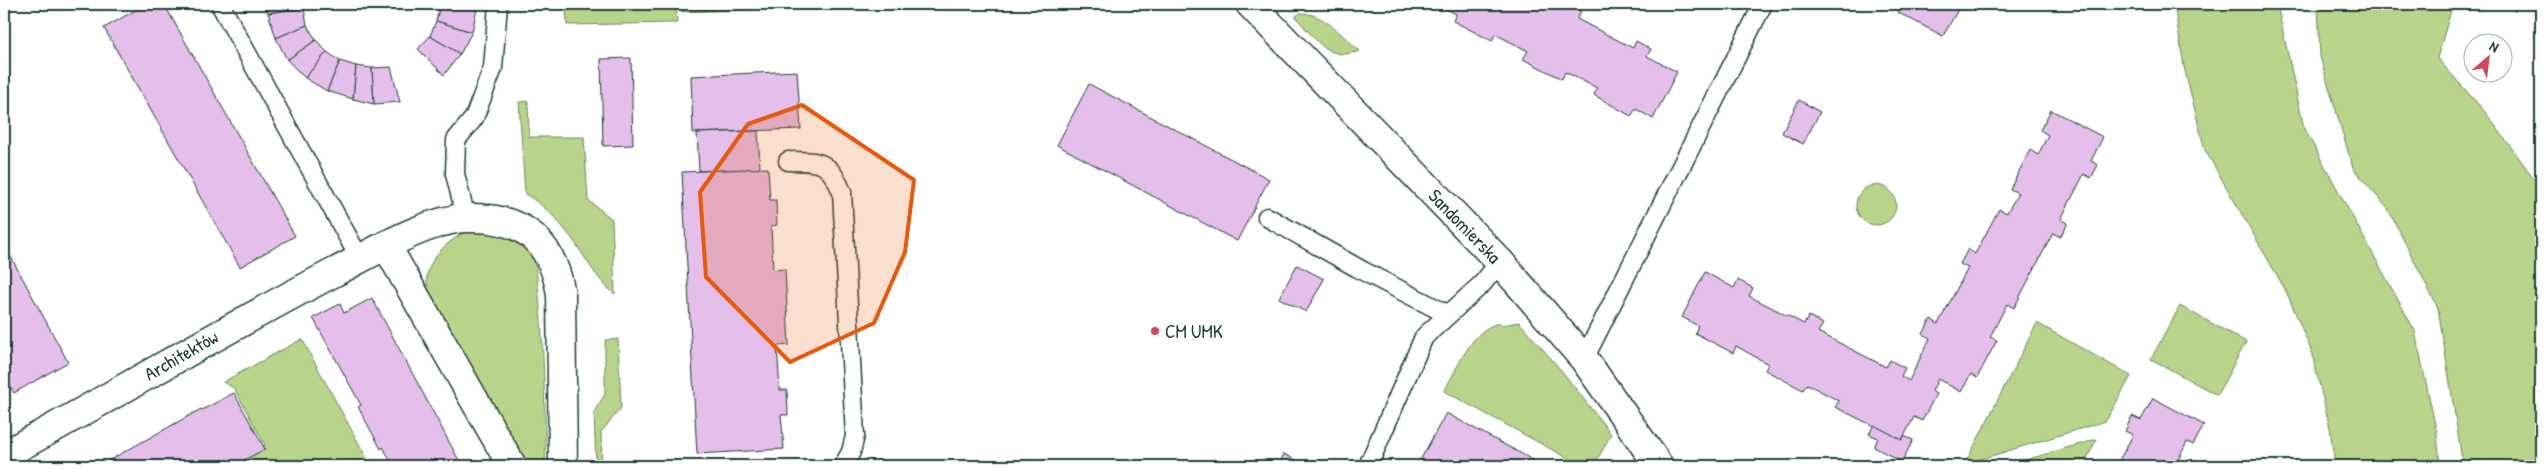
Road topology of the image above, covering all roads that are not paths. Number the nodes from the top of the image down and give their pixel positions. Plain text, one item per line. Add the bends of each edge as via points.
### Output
1 (220, 4) edge
2 (498, 4) edge
3 (1250, 4) edge
4 (1763, 4) edge
5 (788, 161) dead end
6 (1267, 217) dead end
7 (466, 218) junction
8 (386, 245) junction
9 (360, 259) junction
10 (1500, 262) junction
11 (1447, 314) junction
12 (1584, 359) junction
13 (4, 455) edge
14 (1372, 465) edge
15 (512, 466) edge
16 (563, 466) edge
17 (843, 466) edge
18 (1659, 466) edge

1 - 9 lane
2 - 7 lane via 493,68 474,118 456,140 456,174
3 - 10 street, Sandomierska
4 - 12 lane
5 - 17 lane via 825,164 834,174 842,192 855,436
6 - 11 lane
7 - 8 street, Architektów via 436,225
7 - 16 street, Architektów via 494,219 521,228 545,247 557,271 561,294
8 - 9 street, Architektów
8 - 15 street
9 - 13 street, Architektów via 242,320
10 - 11 lane via 1482,284
10 - 12 street, Sandomierska
11 - 14 lane via 1424,337
12 - 18 street, Sandomierska

